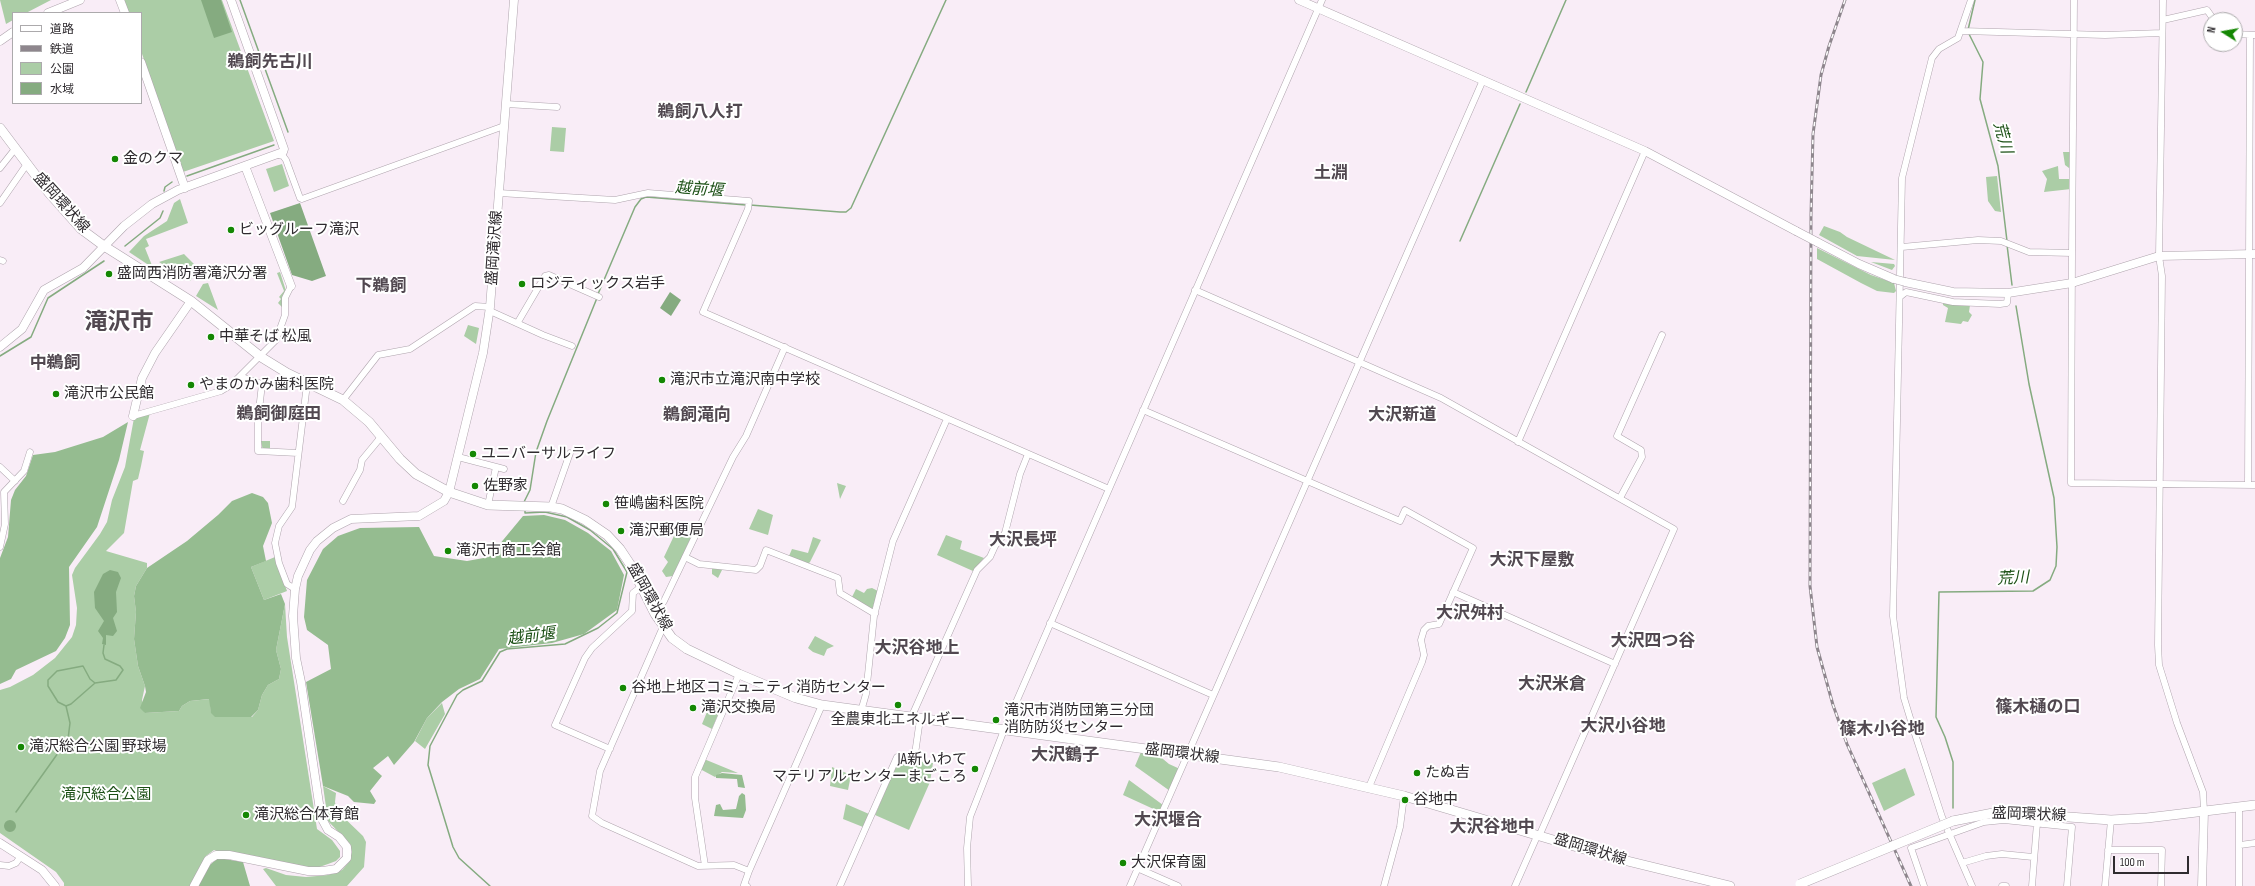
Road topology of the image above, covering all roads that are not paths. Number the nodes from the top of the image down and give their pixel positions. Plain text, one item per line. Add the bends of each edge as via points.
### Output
1 (80, 0) edge
2 (120, 0) edge
3 (231, 0) edge
4 (514, 0) edge
5 (1299, 0) edge
6 (1322, 0) edge
7 (1971, 0) edge
8 (2074, 0) edge
9 (2163, 0) edge
10 (1318, 8) junction
11 (50, 12) edge
12 (125, 12) edge
13 (2208, 12) edge
14 (2163, 20) junction
15 (1966, 32) junction
16 (12, 33) edge
17 (2162, 33) junction
18 (2074, 34) junction
19 (2243, 34) edge
20 (2253, 35) edge
21 (0, 41) edge
22 (142, 65) edge
23 (1483, 80) junction
24 (506, 104) junction
25 (557, 107) dead end
26 (504, 126) junction
27 (0, 128) edge
28 (15, 149) junction
29 (1645, 151) junction
30 (280, 155) junction
31 (27, 164) junction
32 (245, 166) junction
33 (0, 168) edge
34 (185, 188) junction
35 (499, 193) junction
36 (0, 203) edge
37 (104, 246) junction
38 (1902, 247) junction
39 (2072, 253) junction
40 (2252, 254) edge
41 (2159, 256) junction
42 (2072, 283) junction
43 (291, 286) joint
44 (1195, 290) junction
45 (2008, 293) junction
46 (598, 296) dead end
47 (1901, 296) junction
48 (191, 302) junction
49 (490, 309) junction
50 (518, 322) junction
51 (1662, 335) dead end
52 (572, 346) dead end
53 (0, 347) edge
54 (785, 347) junction
55 (261, 357) junction
56 (1359, 363) junction
57 (242, 376) junction
58 (308, 384) junction
59 (343, 400) junction
60 (1143, 410) junction
61 (132, 416) joint
62 (947, 419) junction
63 (381, 437) junction
64 (1518, 442) junction
65 (30, 452) dead end
66 (298, 452) junction
67 (570, 453) dead end
68 (1028, 454) junction
69 (458, 457) junction
70 (0, 467) edge
71 (496, 467) junction
72 (504, 469) dead end
73 (15, 481) junction
74 (1308, 481) junction
75 (2160, 484) junction
76 (2252, 485) edge
77 (1109, 489) junction
78 (449, 492) junction
79 (1620, 498) junction
80 (343, 501) dead end
81 (488, 505) junction
82 (551, 507) junction
83 (2, 517) edge
84 (0, 547) edge
85 (685, 557) junction
86 (641, 587) junction
87 (295, 589) junction
88 (1453, 592) junction
89 (655, 614) junction
90 (875, 614) junction
91 (1050, 624) junction
92 (663, 627) junction
93 (1615, 664) junction
94 (739, 674) junction
95 (1213, 695) junction
96 (822, 706) junction
97 (861, 711) junction
98 (915, 719) junction
99 (1004, 730) junction
100 (610, 749) junction
101 (1189, 754) junction
102 (1369, 787) junction
103 (1404, 796) junction
104 (2255, 805) edge
105 (2239, 807) junction
106 (2204, 811) junction
107 (2111, 820) junction
108 (2036, 823) junction
109 (1539, 834) junction
110 (1950, 834) junction
111 (0, 843) edge
112 (2255, 843) edge
113 (2240, 846) junction
114 (2108, 850) junction
115 (21, 856) junction
116 (2033, 856) junction
117 (1962, 863) junction
118 (0, 864) edge
119 (705, 866) junction
120 (1137, 868) junction
121 (749, 871) junction
122 (1710, 884) edge
123 (1796, 885) edge
124 (55, 886) edge
125 (194, 886) edge
126 (746, 886) edge
127 (840, 886) edge
128 (968, 886) edge
129 (1130, 886) edge
130 (1178, 886) edge
131 (1384, 886) edge
132 (1515, 886) edge
133 (1730, 886) edge
134 (1924, 886) edge
135 (1972, 886) edge
136 (2002, 886) edge
137 (2006, 886) edge
138 (2032, 886) edge
139 (2067, 886) edge
140 (2105, 886) edge
141 (2161, 886) edge
142 (2202, 886) edge
143 (2239, 886) edge

1 - 11 street
2 - 12 street
3 - 30 street via 284,149
4 - 24 street, 盛岡滝沢線
5 - 10 street
6 - 10 street
7 - 15 street
8 - 18 street
9 - 14 street
10 - 23 street
10 - 44 street
13 - 14 street via 2207,10
14 - 17 street
15 - 18 street
15 - 38 street via 1939,49 1932,58 1902,178
16 - 21 street
17 - 18 street
17 - 41 street
18 - 39 street
19 - 20 street
20 - 40 street
22 - 34 street
23 - 29 street
23 - 56 street
24 - 25 street
24 - 26 street, 盛岡滝沢線
26 - 30 street via 302,199 286,160
26 - 35 street, 盛岡滝沢線
27 - 28 main road, 盛岡環状線
28 - 31 main road, 盛岡環状線
28 - 33 street
29 - 45 street, bridge via 1859,264 1894,279 1953,292
29 - 64 street
30 - 32 street
31 - 36 street
31 - 37 main road, 盛岡環状線 via 81,229
32 - 34 street
32 - 43 street
34 - 37 street via 152,204
35 - 49 street, 盛岡滝沢線
35 - 54 street via 615,200 648,193 749,201 703,312
37 - 48 main road, 盛岡環状線
37 - 53 street via 83,268 44,290 22,330
38 - 39 street via 1978,240 2006,242 2029,252
38 - 47 street
39 - 42 street
40 - 41 street
40 - 76 street
41 - 42 street
41 - 75 street via 2162,276
42 - 45 street
42 - 75 street via 2071,483
43 - 55 street via 287,291 285,315 276,340
44 - 56 street
44 - 60 street
45 - 47 street via 2007,303 2000,304 1953,302 1906,292
46 - 50 street via 549,275 545,276
47 - 110 street via 1893,616 1904,698 1922,759
48 - 55 main road, 盛岡環状線
48 - 61 street via 155,353 142,378
49 - 50 street
49 - 59 street via 475,306 410,349 378,355
49 - 69 street, 盛岡滝沢線 via 484,353
50 - 52 street
51 - 79 street via 1617,436 1641,450 1642,457
54 - 62 street
54 - 85 street via 746,436 733,457
55 - 57 street
55 - 58 main road, 盛岡環状線
56 - 64 street via 1441,398
56 - 74 street
57 - 61 street via 221,391
57 - 66 street via 262,384 258,452
58 - 59 main road, 盛岡環状線
58 - 66 street
59 - 63 main road, 盛岡環状線 via 369,422
60 - 74 street
60 - 77 street
62 - 68 street
62 - 90 street via 893,541
63 - 78 main road, 盛岡環状線 via 416,474
63 - 80 street via 362,460 360,470
64 - 79 street
65 - 73 street via 24,471
66 - 87 street via 292,504 279,526 276,543 279,562 287,584
67 - 82 street
68 - 77 street
68 - 98 street via 1020,474 1005,533 990,557 977,570
69 - 71 street
69 - 78 street, 盛岡滝沢線
70 - 73 street
71 - 72 street
71 - 81 street
73 - 83 street via 4,492
74 - 88 street via 1400,521 1405,510 1473,548
74 - 95 street
75 - 76 street
75 - 106 street via 2159,665 2203,792
77 - 91 street
78 - 81 main road, 盛岡環状線
78 - 87 street via 444,501 419,516 351,519 333,528 310,550
79 - 93 street via 1674,529
81 - 82 main road, 盛岡環状線
82 - 86 main road, 盛岡環状線 via 572,513 607,535 630,564
83 - 84 street
85 - 89 street
85 - 90 street via 699,564 756,570 766,550 838,578 840,593
86 - 89 main road, 盛岡環状線
86 - 100 street via 633,593 632,610 585,658 555,725
87 - 125 street via 292,616 296,658 321,817 328,830 347,847 347,858 336,869 308,871 229,855 216,855 208,860
88 - 93 street
88 - 102 street via 1439,624 1428,626 1424,630 1421,640 1424,655 1422,662
89 - 92 main road, 盛岡環状線
90 - 97 street via 866,694
91 - 95 street
91 - 99 street
92 - 94 main road, 盛岡環状線 via 687,650
92 - 100 street
93 - 109 street
94 - 96 main road, 盛岡環状線 via 784,694
94 - 119 street via 695,778 695,798
95 - 101 street
96 - 97 main road, 盛岡環状線
96 - 121 street
97 - 98 main road, 盛岡環状線
98 - 99 main road, 盛岡環状線
98 - 127 street via 915,754 911,758 897,757
99 - 101 main road, 盛岡環状線
99 - 128 street via 970,818 967,848
100 - 119 street via 600,771 592,816 602,823 698,866
101 - 102 main road, 盛岡環状線 via 1280,767
101 - 120 street
102 - 103 main road, 盛岡環状線
103 - 109 main road, 盛岡環状線
103 - 131 street via 1400,827
104 - 105 main road, 盛岡環状線
105 - 106 main road, 盛岡環状線
105 - 113 street
106 - 107 main road, 盛岡環状線
106 - 142 street
107 - 114 street
107 - 123 main road, 盛岡環状線, bridge via 2015,812 1983,814 1953,821
108 - 110 street via 2004,820
108 - 116 street
108 - 139 street via 2072,827
109 - 122 main road, 盛岡環状線
109 - 132 street
110 - 117 street
110 - 134 street via 1911,848
111 - 115 street
112 - 113 street
113 - 143 street
114 - 140 street
114 - 141 street via 2162,850
115 - 118 street via 16,863 8,866
115 - 124 street via 42,870
116 - 117 street via 2002,854
116 - 138 street
117 - 135 street
119 - 121 street via 734,865
120 - 129 street
120 - 130 street
121 - 126 street via 744,885
122 - 133 main road, 盛岡環状線
136 - 137 street

